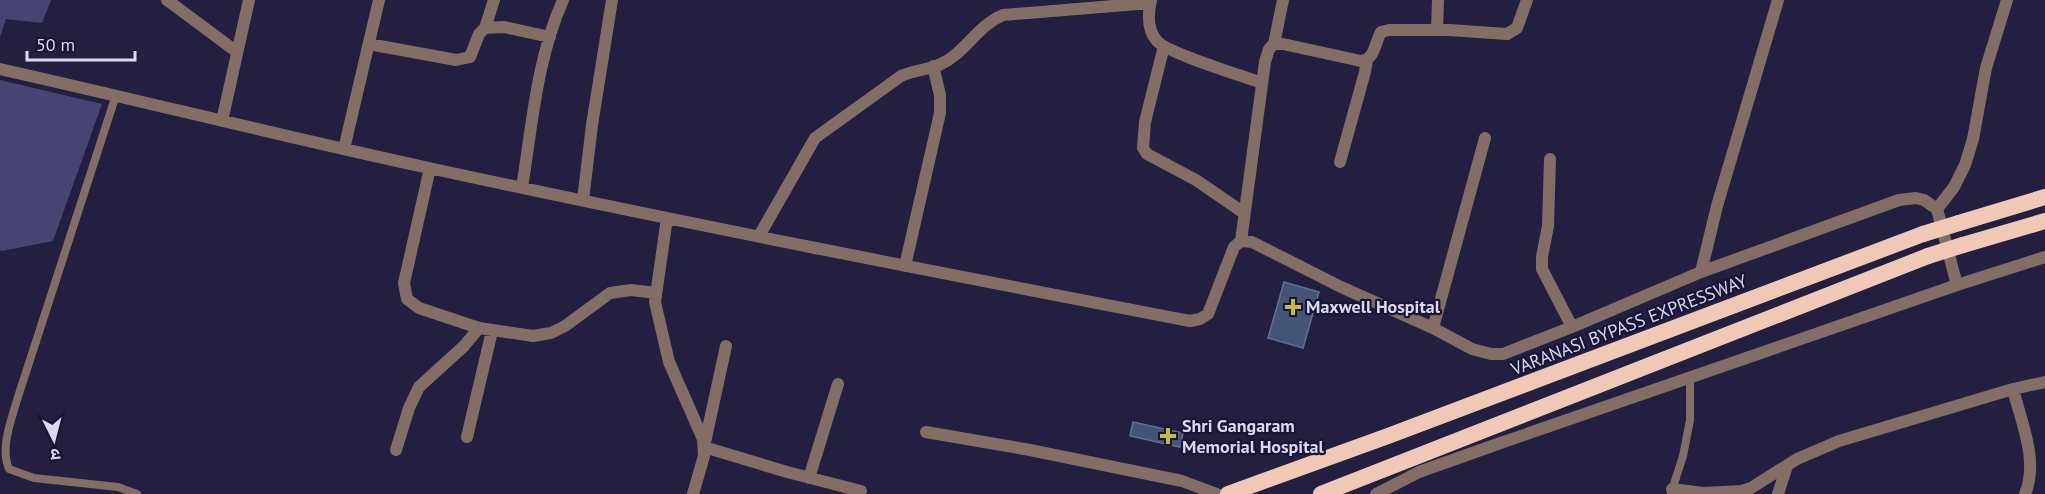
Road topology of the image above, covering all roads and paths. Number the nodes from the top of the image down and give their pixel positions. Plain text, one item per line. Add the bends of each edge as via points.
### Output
1 (167, 0) edge
2 (249, 0) edge
3 (379, 0) edge
4 (494, 0) edge
5 (563, 0) edge
6 (612, 0) edge
7 (1283, 0) edge
8 (1438, 0) edge
9 (1527, 0) edge
10 (1778, 0) edge
11 (2007, 0) edge
12 (1150, 1) edge
13 (1059, 5) edge
14 (485, 28) junction
15 (1437, 30) junction
16 (550, 37) junction
17 (369, 44) junction
18 (1274, 44) junction
19 (1164, 46) junction
20 (237, 52) junction
21 (1367, 60) junction
22 (933, 66) junction
23 (6, 70) edge
24 (1262, 83) junction
25 (116, 95) junction
26 (222, 121) junction
27 (1485, 138) dead end
28 (344, 149) junction
29 (1550, 159) dead end
30 (1340, 162) dead end
31 (430, 168) junction
32 (522, 188) junction
33 (2045, 197) edge
34 (583, 200) junction
35 (1937, 209) junction
36 (1245, 213) junction
37 (667, 218) junction
38 (2045, 221) edge
39 (759, 236) junction
40 (1241, 241) junction
41 (2045, 257) edge
42 (905, 266) junction
43 (1701, 272) junction
44 (1957, 285) junction
45 (656, 293) junction
46 (1572, 327) junction
47 (479, 328) junction
48 (1433, 328) junction
49 (492, 331) junction
50 (726, 346) dead end
51 (1690, 377) junction
52 (2045, 382) edge
53 (838, 384) dead end
54 (2013, 389) junction
55 (926, 432) dead end
56 (467, 437) dead end
57 (704, 447) junction
58 (396, 450) dead end
59 (1787, 466) junction
60 (809, 478) junction
61 (861, 491) dead end
62 (1671, 491) edge
63 (1330, 492) edge
64 (137, 494) edge
65 (693, 494) edge
66 (1217, 494) edge
67 (1228, 494) edge
68 (1376, 494) edge
69 (1778, 494) edge
70 (2025, 494) edge

1 - 20 street
2 - 20 street
3 - 17 street
4 - 14 street
5 - 16 street
6 - 34 street
7 - 18 street
8 - 15 street
9 - 15 street via 1517,28 1507,34
10 - 43 street
11 - 35 street via 1986,68 1965,165
12 - 13 street
12 - 19 street via 1150,26
13 - 22 street via 989,21 956,53
14 - 16 street via 504,27
14 - 17 street via 470,57 464,60
15 - 21 street via 1381,33
16 - 32 street
17 - 28 street
18 - 21 street
18 - 24 street via 1269,49
19 - 24 street
19 - 36 street via 1145,122 1143,148
20 - 26 street
21 - 30 street
22 - 39 street via 901,76 815,138
22 - 42 street via 940,113
23 - 25 street
24 - 36 street
25 - 26 street
25 - 64 lane via 17,400 5,453 9,469 22,475 118,487
26 - 28 street
27 - 48 street
28 - 31 street
29 - 46 street via 1542,269
31 - 32 street
31 - 47 street via 404,283 405,294 419,308
32 - 34 street
33 - 67 highway, VARANASI BYPASS EXPRESSWAY, bridge via 1923,234
34 - 37 street
35 - 43 street via 1916,198 1899,200
35 - 44 street
36 - 40 street
37 - 39 street
37 - 45 street
38 - 63 highway, bridge via 1928,256
39 - 42 street
40 - 42 street via 1234,247 1208,314 1190,321
40 - 48 street via 1252,242
41 - 44 street
43 - 46 street
44 - 51 street
45 - 49 street via 610,293 565,326 542,335
45 - 57 street via 656,311 669,362
46 - 48 street via 1503,354 1472,349
47 - 49 street
47 - 58 street via 419,387
49 - 56 street
50 - 57 street
51 - 62 lane via 1690,420
51 - 68 street via 1419,472
52 - 54 street
53 - 60 street
54 - 59 street via 1850,437
54 - 70 street via 2031,467
55 - 66 street via 1182,481
57 - 60 street
57 - 65 street
59 - 62 street via 1742,491
59 - 69 street
60 - 61 street

